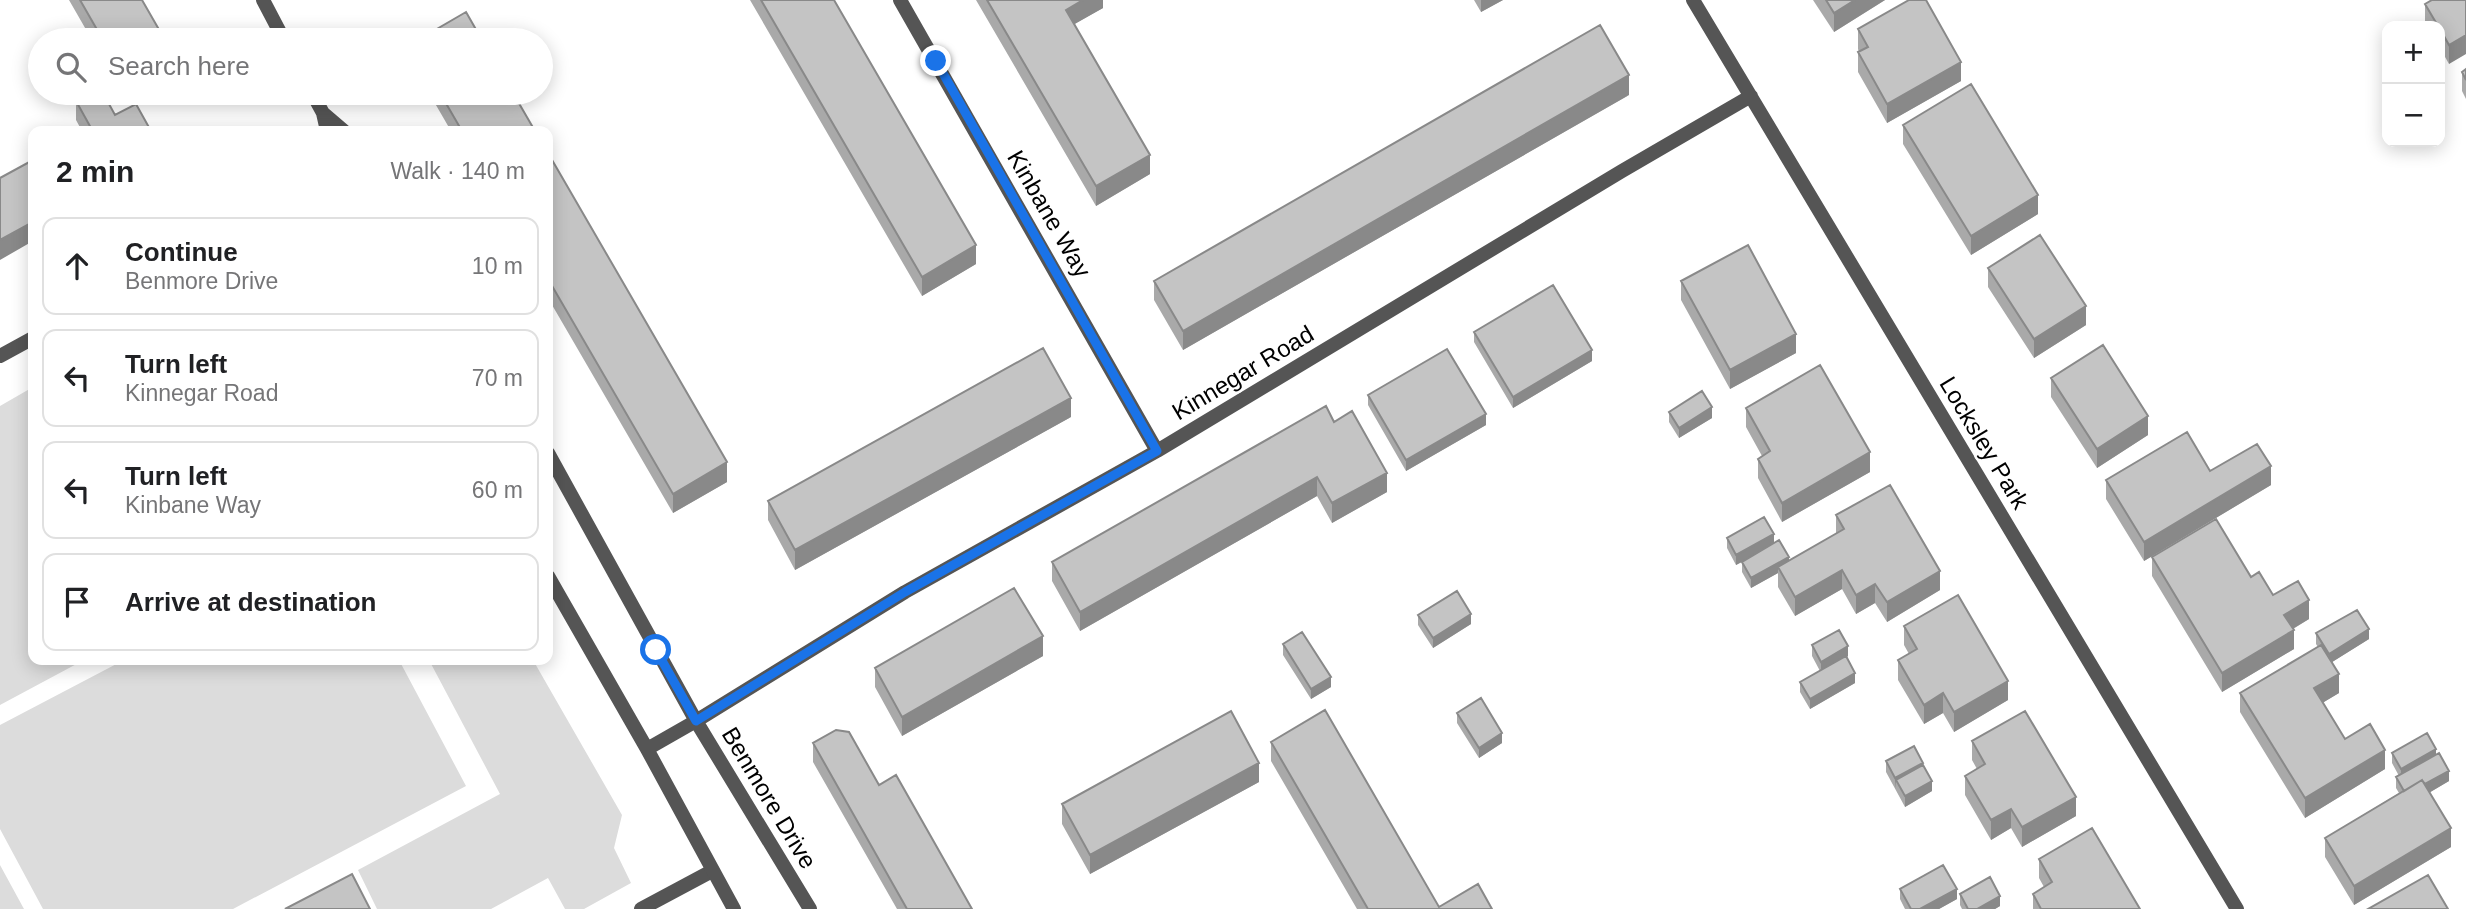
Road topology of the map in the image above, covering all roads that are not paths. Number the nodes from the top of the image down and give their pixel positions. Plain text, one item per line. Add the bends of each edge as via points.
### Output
1 (263, 0) edge
2 (900, 0) edge
3 (1693, 0) edge
4 (278, 28) edge
5 (1751, 96) junction
6 (319, 105) edge
7 (323, 113) junction
8 (326, 126) edge
9 (338, 126) edge
10 (28, 341) edge
11 (0, 356) edge
12 (1157, 451) junction
13 (553, 462) edge
14 (553, 585) edge
15 (696, 721) junction
16 (647, 748) junction
17 (712, 871) junction
18 (641, 909) edge
19 (734, 909) edge
20 (810, 909) edge
21 (2237, 909) edge

1 - 4 street
2 - 12 street, Kinbane Way
3 - 5 street, Locksley Park
5 - 12 street, Kinnegar Road
5 - 21 street, Locksley Park
6 - 7 street
7 - 8 street
7 - 9 street
10 - 11 street
12 - 15 street, Kinnegar Road via 905,592
13 - 15 street, Benmore Drive
14 - 16 street
15 - 16 street, Kinnegar Road
15 - 20 street, Benmore Drive
16 - 17 street
17 - 18 street
17 - 19 street

